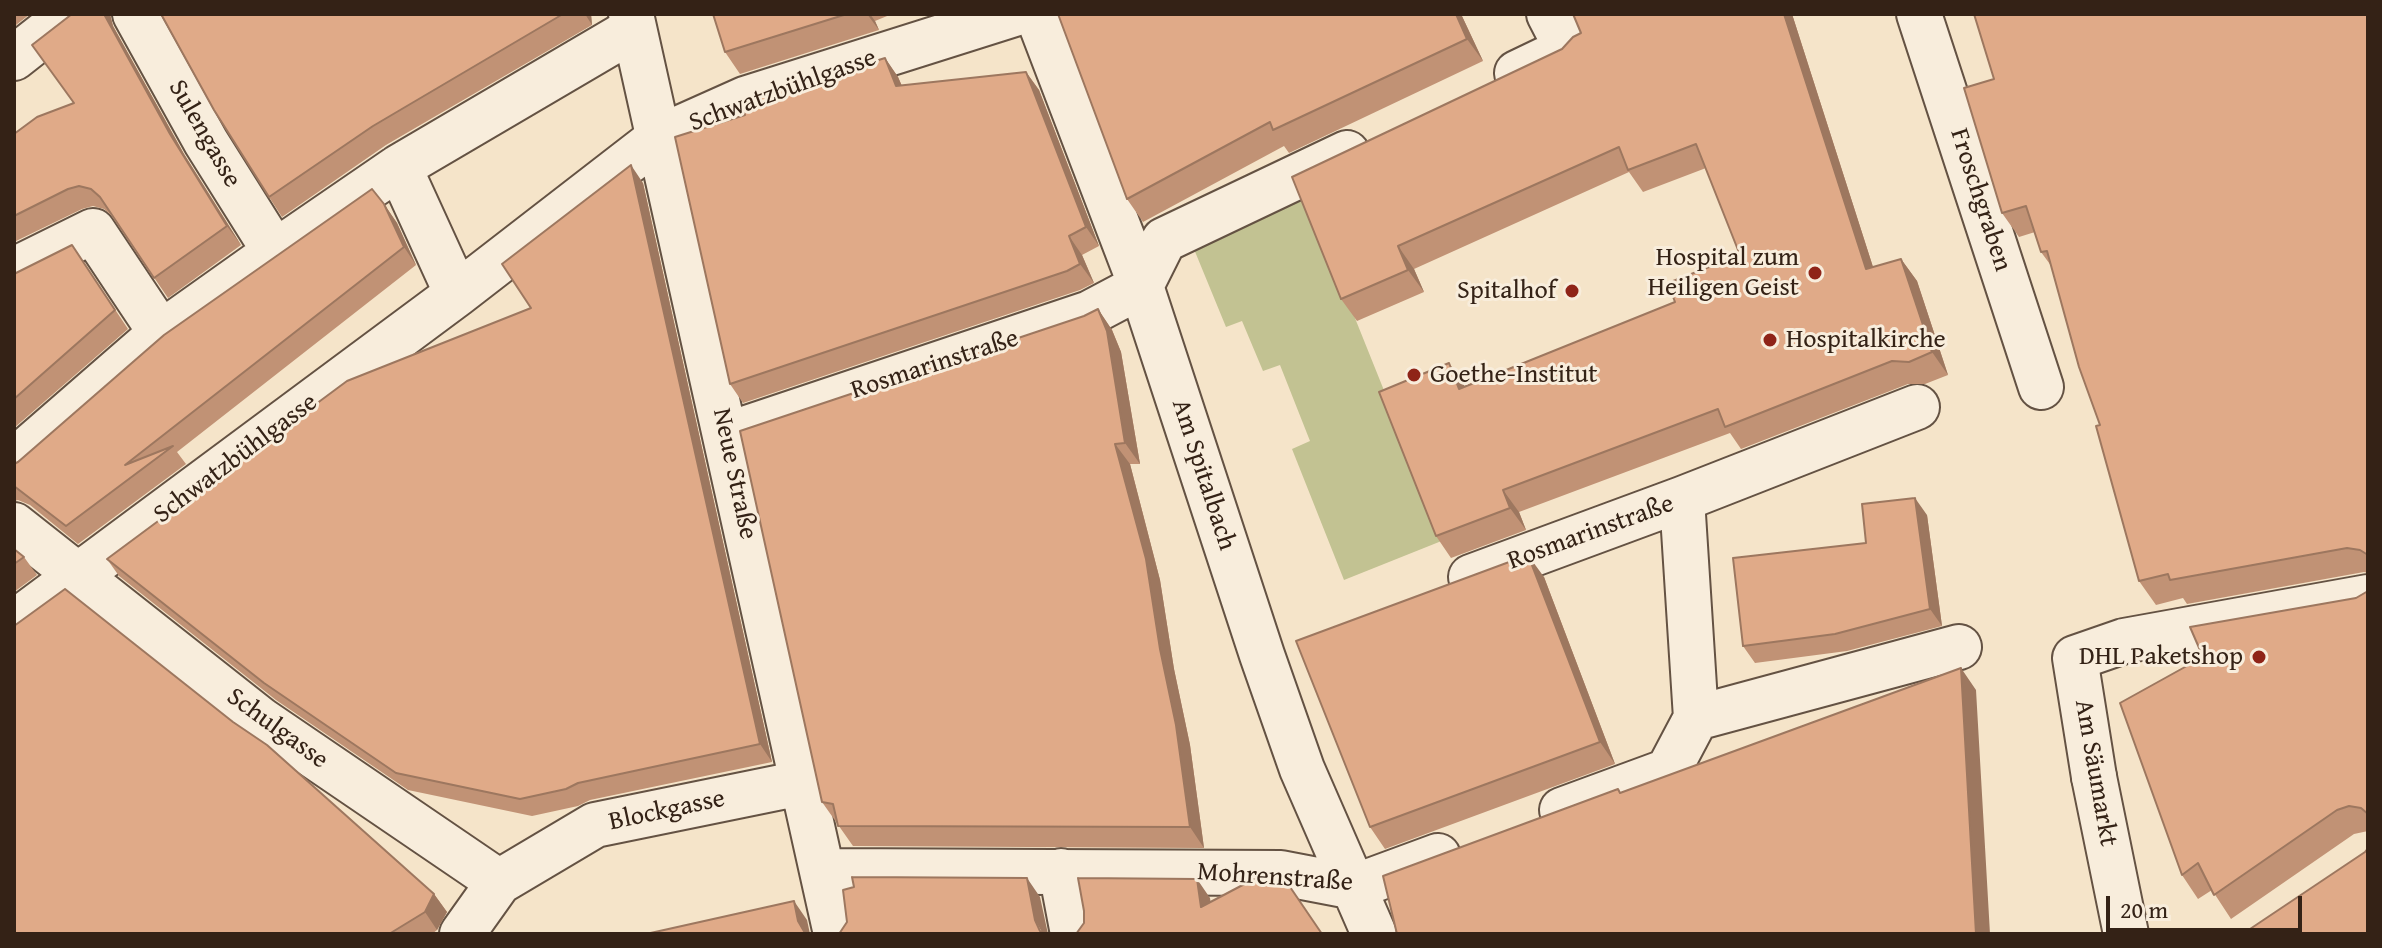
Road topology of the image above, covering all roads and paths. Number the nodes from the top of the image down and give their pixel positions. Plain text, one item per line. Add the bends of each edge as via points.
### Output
1 (70, 14) edge
2 (135, 14) edge
3 (1014, 14) edge
4 (1037, 14) edge
5 (1919, 14) edge
6 (1552, 15) edge
7 (633, 22) edge
8 (14, 58) edge
9 (1481, 90) edge
10 (660, 137) junction
11 (1380, 137) edge
12 (399, 167) junction
13 (275, 252) junction
14 (14, 270) edge
15 (1141, 286) junction
16 (457, 294) junction
17 (161, 333) junction
18 (2041, 387) dead end
19 (1917, 407) dead end
20 (726, 435) junction
21 (14, 461) edge
22 (1682, 499) junction
23 (14, 525) edge
24 (78, 576) junction
25 (1427, 594) edge
26 (2368, 597) edge
27 (14, 623) edge
28 (1959, 647) dead end
29 (1696, 718) junction
30 (801, 783) junction
31 (1518, 827) edge
32 (1473, 843) edge
33 (823, 871) junction
34 (1061, 871) junction
35 (499, 882) junction
36 (1354, 887) junction
37 (462, 934) edge
38 (836, 934) edge
39 (1073, 934) edge
40 (1374, 934) edge
41 (2126, 934) edge

1 - 8 street
2 - 13 street, Sulengasse
3 - 10 street, Schwatzbühlgasse via 745,99
4 - 15 street, Am Spitalbach
5 - 18 street, Froschgraben
6 - 9 street via 1567,49
7 - 10 street, Neue Straße
7 - 12 street
10 - 16 street, Schwatzbühlgasse
10 - 20 street, Neue Straße
11 - 15 street via 1164,240
12 - 13 street
12 - 16 street
13 - 17 street
14 - 17 street via 93,231
15 - 20 street, Rosmarinstraße via 1090,313
15 - 36 street, Am Spitalbach via 1277,650 1302,769
16 - 24 street, Schwatzbühlgasse
17 - 21 street
19 - 22 street, Rosmarinstraße
20 - 30 street, Neue Straße
22 - 25 street, Rosmarinstraße
22 - 29 street
23 - 24 street, Schulgasse
24 - 27 street, Schwatzbühlgasse
24 - 35 street, Schulgasse via 261,720
26 - 41 street, Am Säumarkt via 2124,641 2075,658
28 - 29 street
29 - 31 street via 1668,771
30 - 33 street, Neue Straße
30 - 35 street, Blockgasse via 595,825
32 - 36 street, Mohrenstraße
33 - 34 street, Mohrenstraße
33 - 38 street, Neue Straße
34 - 36 street, Mohrenstraße via 1281,873
34 - 39 street
35 - 37 street
36 - 40 street, Am Spitalbach

